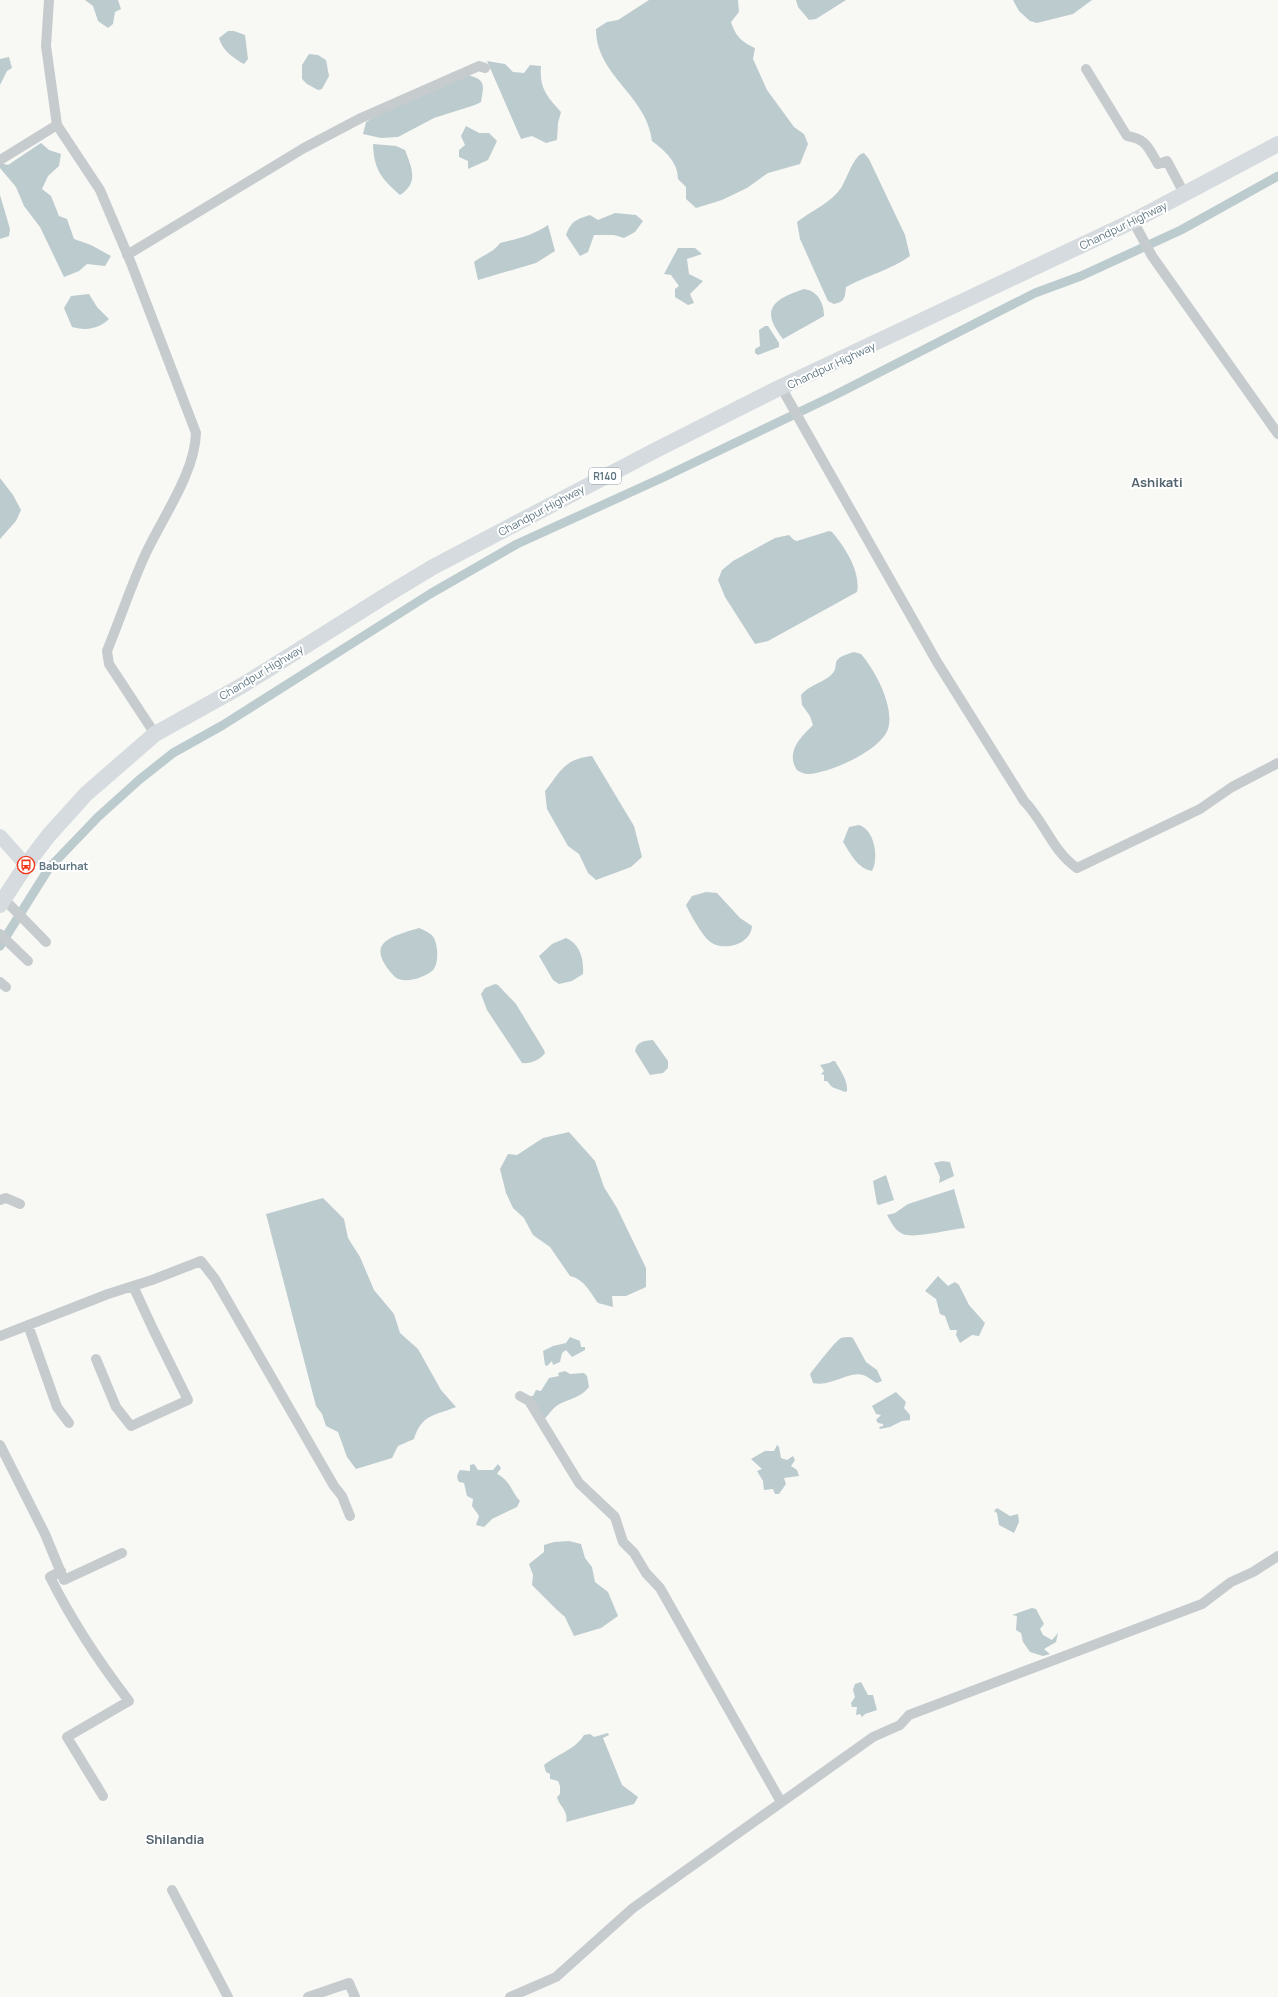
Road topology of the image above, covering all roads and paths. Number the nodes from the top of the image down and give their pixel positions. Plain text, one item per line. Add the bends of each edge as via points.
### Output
1 (49, 0) edge
2 (485, 68) dead end
3 (1086, 69) dead end
4 (57, 125) junction
5 (1278, 144) edge
6 (0, 160) edge
7 (1185, 195) junction
8 (1137, 226) junction
9 (127, 255) junction
10 (784, 393) junction
11 (1278, 434) edge
12 (155, 734) junction
13 (1278, 763) edge
14 (0, 836) edge
15 (26, 865) junction
16 (6, 904) edge
17 (0, 935) edge
18 (46, 942) dead end
19 (28, 961) dead end
20 (0, 1200) edge
21 (20, 1204) dead end
22 (133, 1286) junction
23 (28, 1325) junction
24 (0, 1336) edge
25 (96, 1359) dead end
26 (520, 1396) dead end
27 (69, 1423) dead end
28 (0, 1445) edge
29 (350, 1516) dead end
30 (122, 1553) dead end
31 (1278, 1556) edge
32 (61, 1571) junction
33 (103, 1796) dead end
34 (781, 1802) junction
35 (172, 1890) dead end
36 (228, 1997) edge
37 (308, 1997) edge
38 (355, 1997) edge
39 (510, 1997) edge

1 - 4 street via 46,46
2 - 9 street via 479,66 361,118 304,148
3 - 7 street via 1127,136 1145,142 1158,164 1167,161
4 - 6 street
4 - 9 street via 100,190
5 - 7 main road, Chandpur Highway / R140
7 - 8 main road, Chandpur Highway / R140
8 - 10 main road, Chandpur Highway / R140
8 - 11 street via 1152,256
9 - 12 street via 196,433 196,444 190,465 145,555 107,651 109,664
10 - 12 main road, Chandpur Highway / R140 via 656,450 433,567 243,685
10 - 13 street via 937,662 1024,801 1035,812 1066,860 1077,868 1200,809
12 - 15 main road, Chandpur Highway / R140 via 86,794
14 - 15 main road
15 - 16 main road, Chandpur Highway / R140
16 - 18 street via 25,919
17 - 19 street
20 - 21 street via 6,1198
22 - 23 street
22 - 25 street via 188,1400 131,1426 116,1406
22 - 29 street via 201,1261 215,1279 342,1496
23 - 24 street
23 - 27 street via 57,1407
26 - 34 street via 529,1401 579,1483 615,1517 624,1542 660,1588
28 - 32 street
30 - 32 street via 64,1580
31 - 34 street via 1231,1582 1202,1604 909,1715 900,1725 873,1737
32 - 33 street via 50,1577 98,1659 129,1701 67,1737
34 - 39 street via 633,1908 556,1977
35 - 36 street
37 - 38 street via 349,1983

